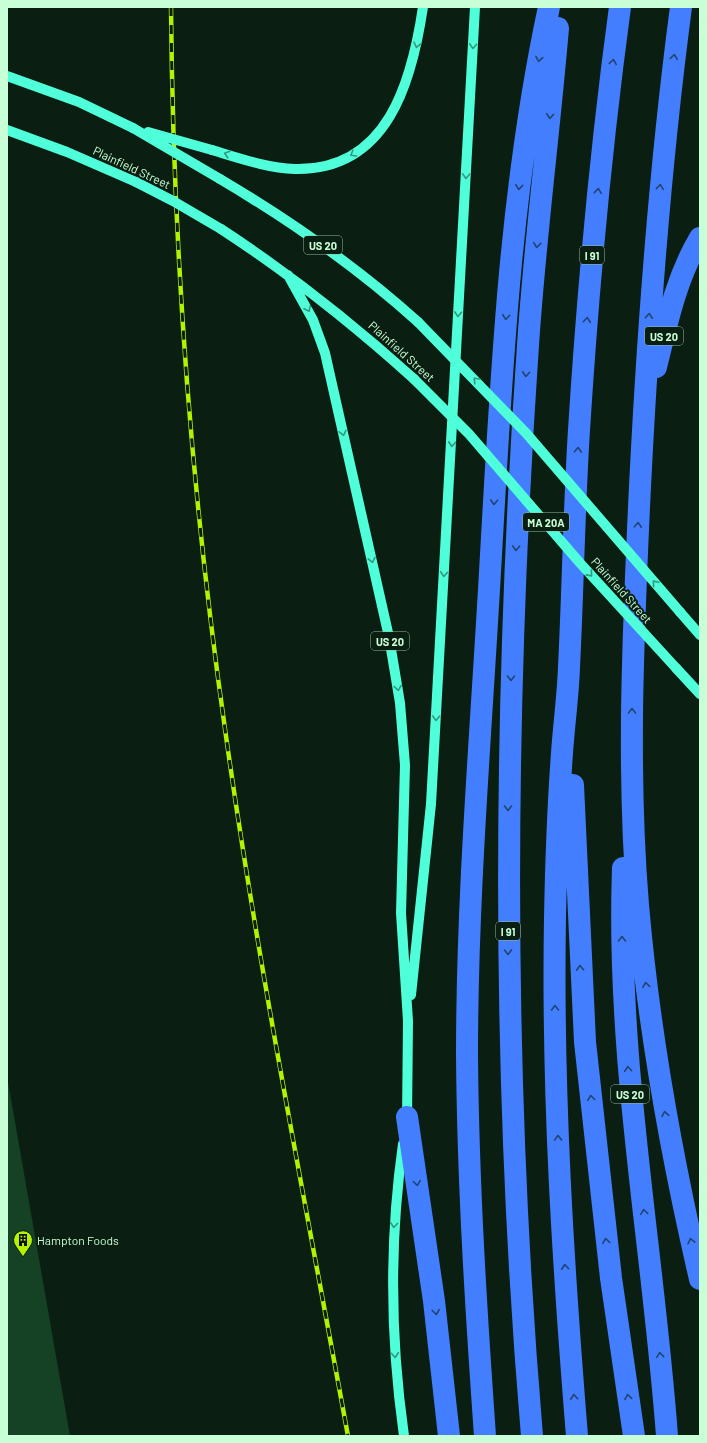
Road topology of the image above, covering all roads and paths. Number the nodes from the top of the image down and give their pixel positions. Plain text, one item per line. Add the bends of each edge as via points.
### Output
1 (423, 7) edge
2 (475, 7) edge
3 (549, 7) edge
4 (559, 7) edge
5 (620, 7) edge
6 (681, 7) edge
7 (7, 76) edge
8 (133, 128) junction
9 (7, 130) edge
10 (700, 238) edge
11 (288, 275) junction
12 (642, 439) junction
13 (700, 635) edge
14 (569, 671) junction
15 (700, 694) edge
16 (632, 750) junction
17 (408, 1021) junction
18 (407, 1117) junction
19 (700, 1279) edge
20 (404, 1436) edge
21 (449, 1436) edge
22 (485, 1436) edge
23 (532, 1436) edge
24 (577, 1436) edge
25 (634, 1436) edge
26 (667, 1436) edge

1 -> 8 main road, bridge via 409,76 396,107 374,138 357,152 326,165 295,169 258,163
2 -> 17 main road via 431,804
3 -> 22 highway via 530,110 511,264 471,897 467,1024 468,1131
4 -> 23 highway, I 91 via 528,343 509,752 510,1061 521,1293
14 -> 5 highway, I 91 via 584,353 599,187
12 -> 6 highway via 655,231
7 - 8 main road, US 20 via 79,102
13 -> 8 main road, US 20, bridge via 526,433 418,322 344,261 278,214
9 - 11 main road, Plainfield Street / US 20, bridge via 67,152 173,201 221,229
10 - 12 highway, US 20 via 688,260 675,295
11 -> 15 main road, Plainfield Street / MA 20A, bridge via 345,318 414,379 469,434 580,563
11 -> 17 main road, US 20 via 313,320 325,353 397,683 405,766 401,913
16 -> 12 highway, US 20 via 632,676
24 -> 14 highway, I 91 via 562,1225 554,987 558,835
25 -> 14 highway via 610,1270 585,1042
19 -> 16 highway via 669,1140 651,1025 638,902
26 -> 16 highway, US 20 via 626,1040 622,901
17 - 18 main road, US 20
18 -> 20 main road via 395,1206 392,1252 395,1361
18 -> 21 highway, US 20 via 434,1301

